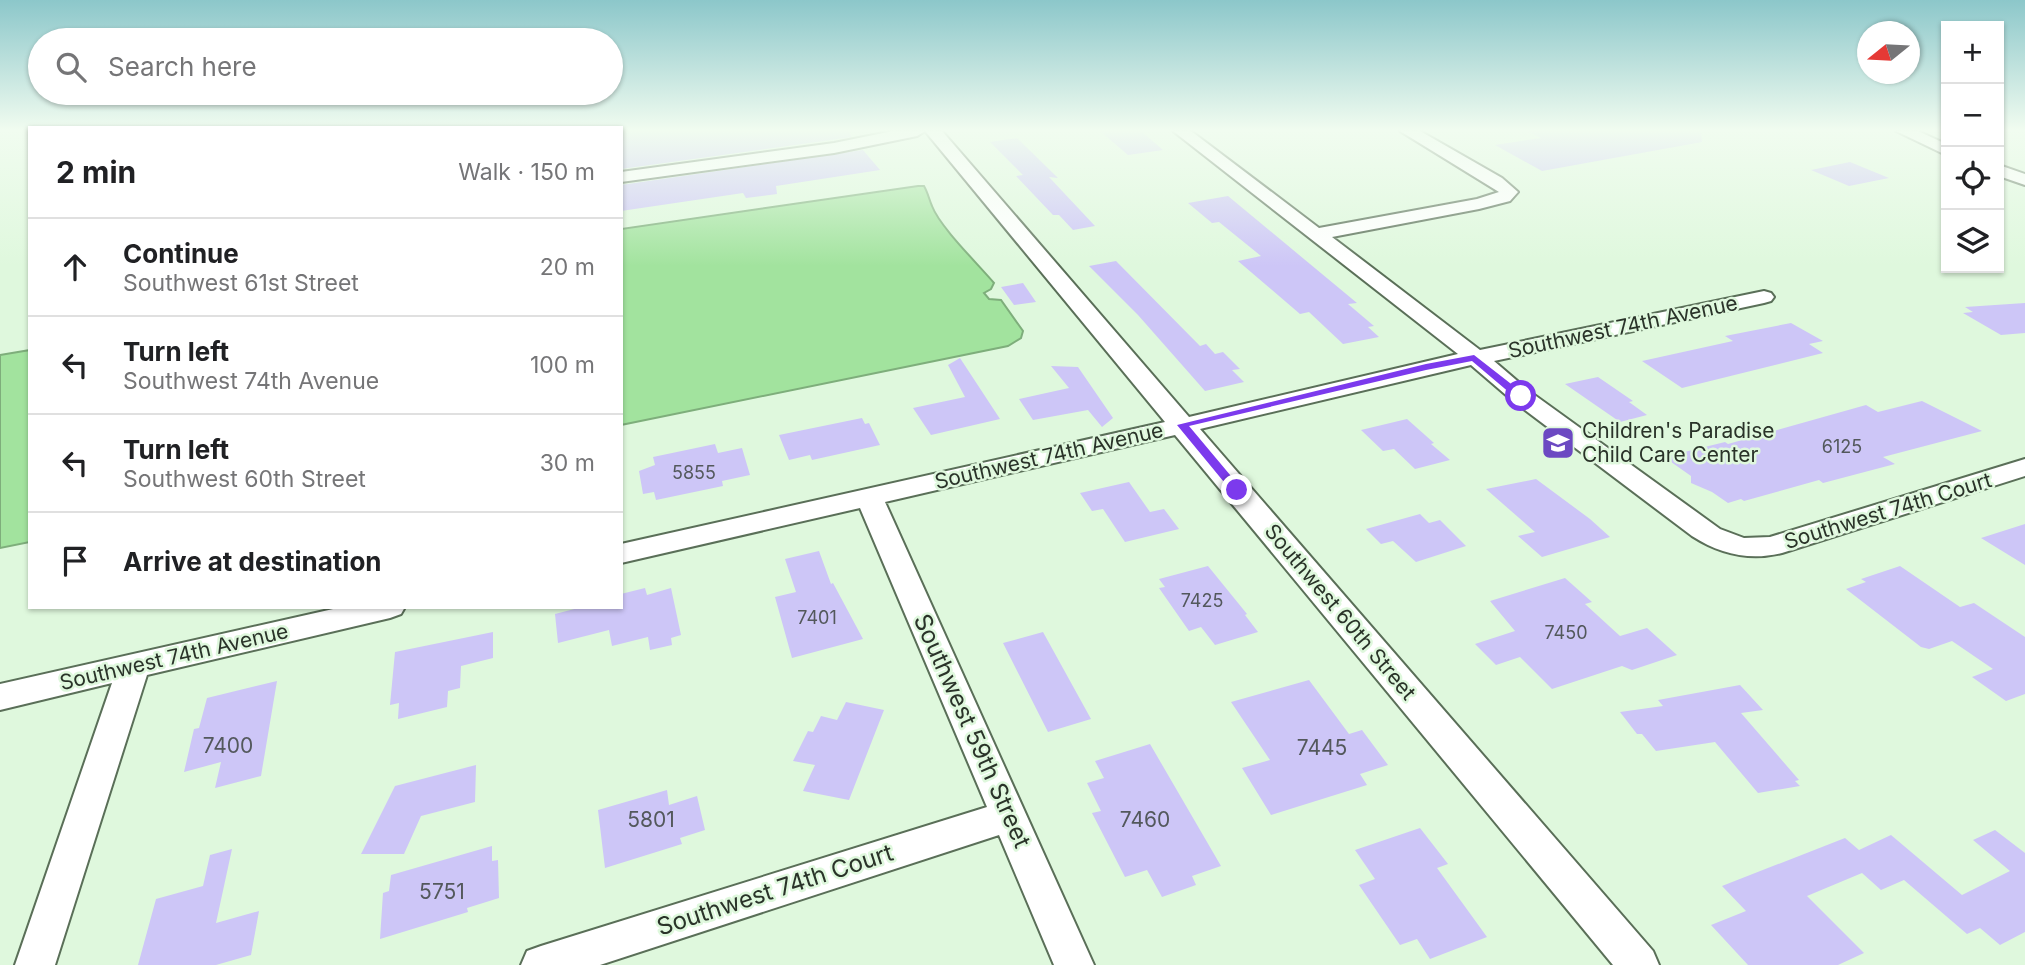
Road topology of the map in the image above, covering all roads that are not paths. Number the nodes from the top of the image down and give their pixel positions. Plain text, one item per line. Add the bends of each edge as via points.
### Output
1 (971, 176) edge
2 (1240, 176) edge
3 (1487, 176) edge
4 (1509, 192) joint
5 (1316, 234) junction
6 (1764, 297) dead end
7 (1474, 358) junction
8 (1182, 425) junction
9 (2021, 472) edge
10 (869, 497) junction
11 (623, 554) edge
12 (381, 609) edge
13 (134, 666) junction
14 (0, 696) edge
15 (1009, 816) junction
16 (551, 963) edge
17 (35, 965) edge
18 (1073, 965) edge
19 (1639, 965) edge

1 - 8 street, Southwest 60th Street
2 - 5 street
3 - 4 street
4 - 5 street via 1479,204
5 - 7 street
6 - 7 street, Southwest 74th Avenue
7 - 8 street, Southwest 74th Avenue
7 - 9 street, Southwest 74th Court via 1702,530 1724,542 1750,548 1772,546
8 - 10 street, Southwest 74th Avenue
8 - 19 street, Southwest 60th Street
10 - 11 street, Southwest 74th Avenue
10 - 15 street, Southwest 59th Street
12 - 13 street, Southwest 74th Avenue
13 - 14 street, Southwest 74th Avenue
13 - 17 street
15 - 16 street, Southwest 74th Court
15 - 18 street, Southwest 59th Street

